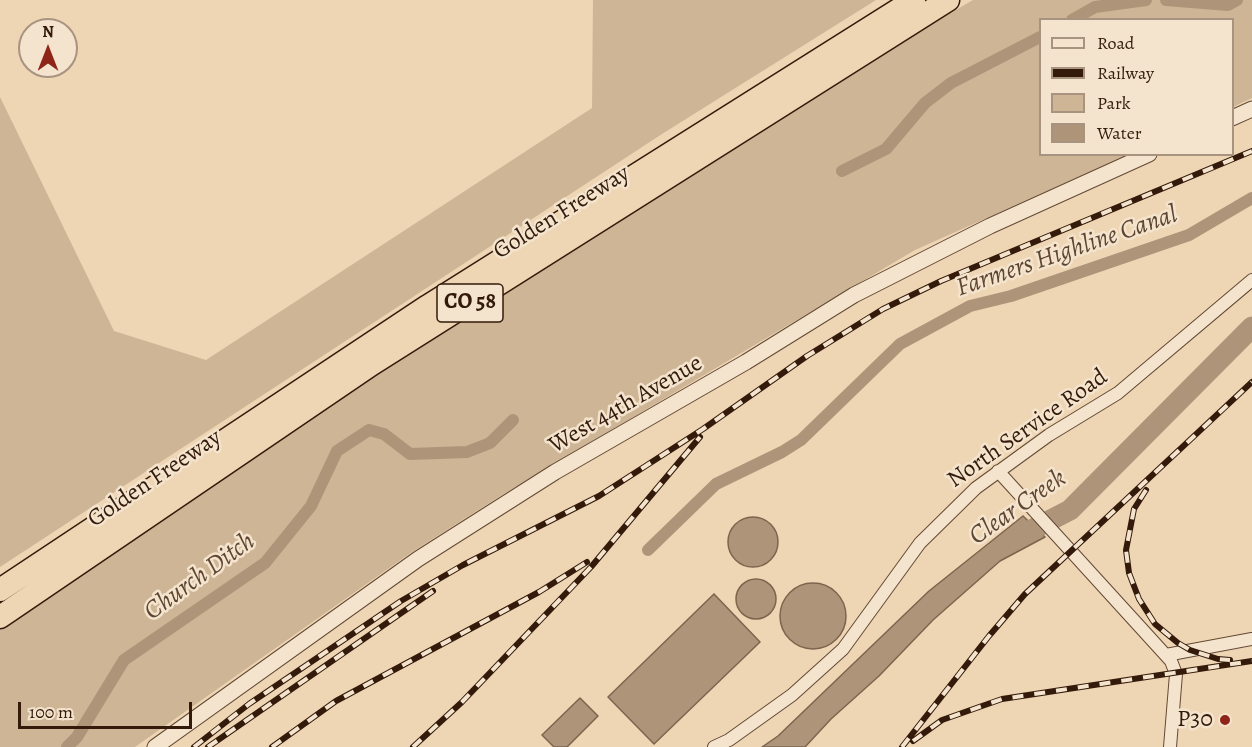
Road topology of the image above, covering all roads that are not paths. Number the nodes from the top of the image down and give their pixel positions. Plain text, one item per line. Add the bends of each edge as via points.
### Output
1 (914, 0) edge
2 (948, 0) edge
3 (1252, 109) edge
4 (1234, 118) edge
5 (1145, 156) edge
6 (1252, 280) edge
7 (998, 471) junction
8 (0, 590) edge
9 (0, 617) edge
10 (1252, 639) edge
11 (1166, 655) junction
12 (155, 747) edge
13 (714, 747) edge
14 (1170, 747) edge

1 - 8 highway, Golden Freeway / CO 58 via 418,312
2 - 9 highway, Golden Freeway / CO 58 via 372,364
3 - 4 street
5 - 12 street, West 44th Avenue via 990,226 854,295 555,472 418,559
6 - 7 street, North Service Road via 1118,393
7 - 11 street
7 - 13 street, North Service Road via 920,543 874,609 830,662 764,716
10 - 11 street
11 - 14 street via 1176,674

